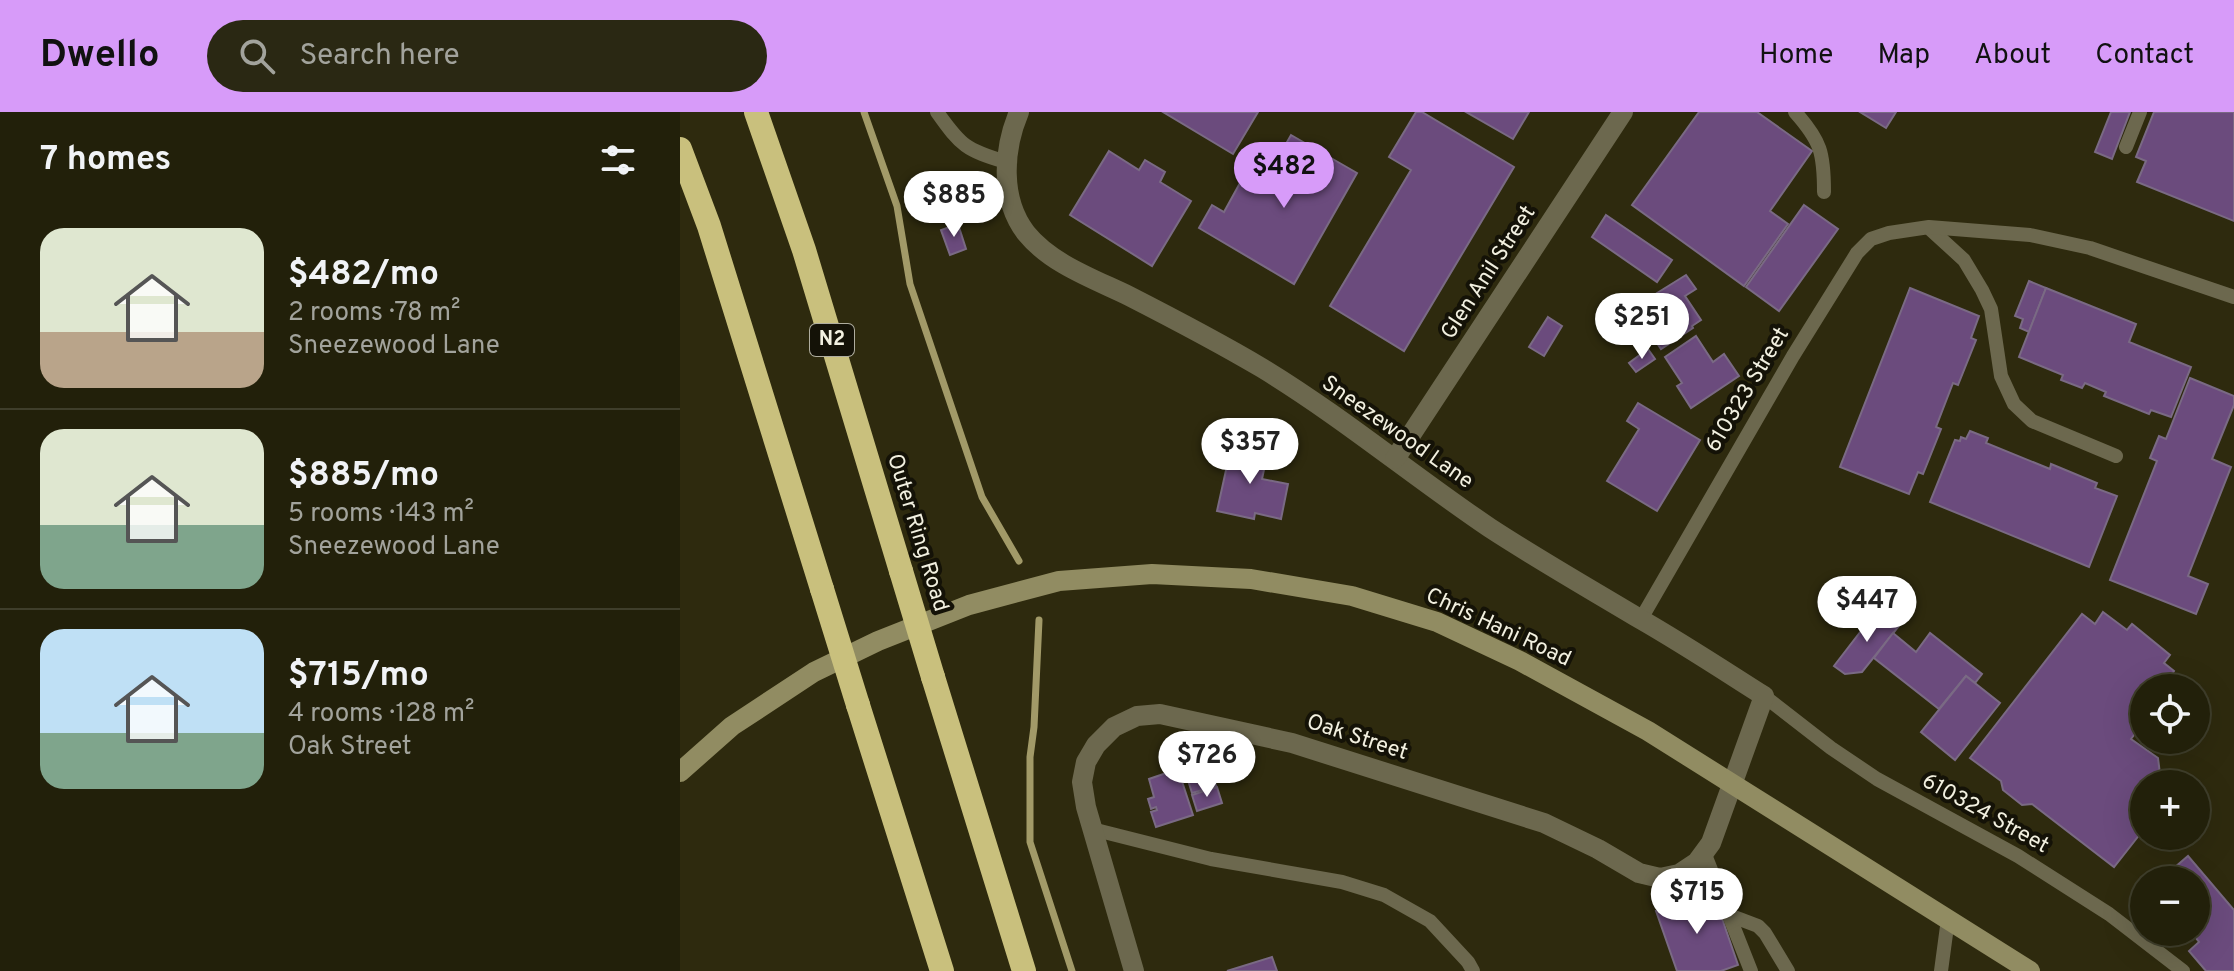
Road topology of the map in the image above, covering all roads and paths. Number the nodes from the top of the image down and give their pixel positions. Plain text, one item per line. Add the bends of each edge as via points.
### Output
1 (756, 112) edge
2 (937, 112) edge
3 (1019, 112) edge
4 (1623, 112) edge
5 (1795, 112) edge
6 (2140, 112) edge
7 (2126, 147) dead end
8 (680, 149) edge
9 (1006, 162) junction
10 (1824, 192) dead end
11 (1929, 227) junction
12 (2234, 297) edge
13 (2116, 456) dead end
14 (1395, 459) junction
15 (1641, 619) junction
16 (1764, 696) junction
17 (680, 772) edge
18 (1732, 785) junction
19 (1092, 829) junction
20 (1704, 852) junction
21 (1729, 915) junction
22 (1948, 919) junction
23 (1942, 964) edge
24 (942, 971) edge
25 (1024, 971) edge
26 (1134, 971) edge
27 (1473, 971) edge
28 (1751, 971) edge
29 (1788, 971) edge
30 (1956, 971) edge
31 (2030, 971) edge
32 (2183, 971) edge

1 - 25 highway, Outer Ring Road / N2, bridge via 804,250
2 - 9 lane via 963,145
3 - 9 street, Sneezewood Lane
4 - 14 street, Glen Anil Street
5 - 10 lane via 1819,143
6 - 7 lane
8 - 24 highway, bridge via 718,254
9 - 14 street, Sneezewood Lane via 1009,198 1026,233 1053,258 1214,340
11 - 12 lane, 610323 Street via 2030,235 2090,248
11 - 13 lane via 1964,260 1991,309 2001,376 2014,404 2032,421
11 - 15 lane, 610323 Street via 1871,239 1857,253
14 - 15 street, Sneezewood Lane via 1489,527
15 - 16 street, Sneezewood Lane
16 - 18 street
16 - 32 lane, 610324 Street via 1854,763 2109,914
17 - 18 street, Chris Hani Road via 732,726 802,679 878,641 969,605 1059,581 1152,574 1251,579 1352,596 1437,622 1622,717
18 - 20 street, Oak Street
18 - 22 street, Chris Hani Road
19 - 20 street, Oak Street via 1082,782 1096,745 1114,727 1137,716 1160,714 1292,743 1531,819 1639,873 1660,878 1679,874
19 - 26 street, Oak Street
19 - 27 lane via 1384,895 1430,921
20 - 21 lane
21 - 28 lane
21 - 29 lane via 1758,926
22 - 23 lane
22 - 31 street, Chris Hani Road
23 - 30 lane

